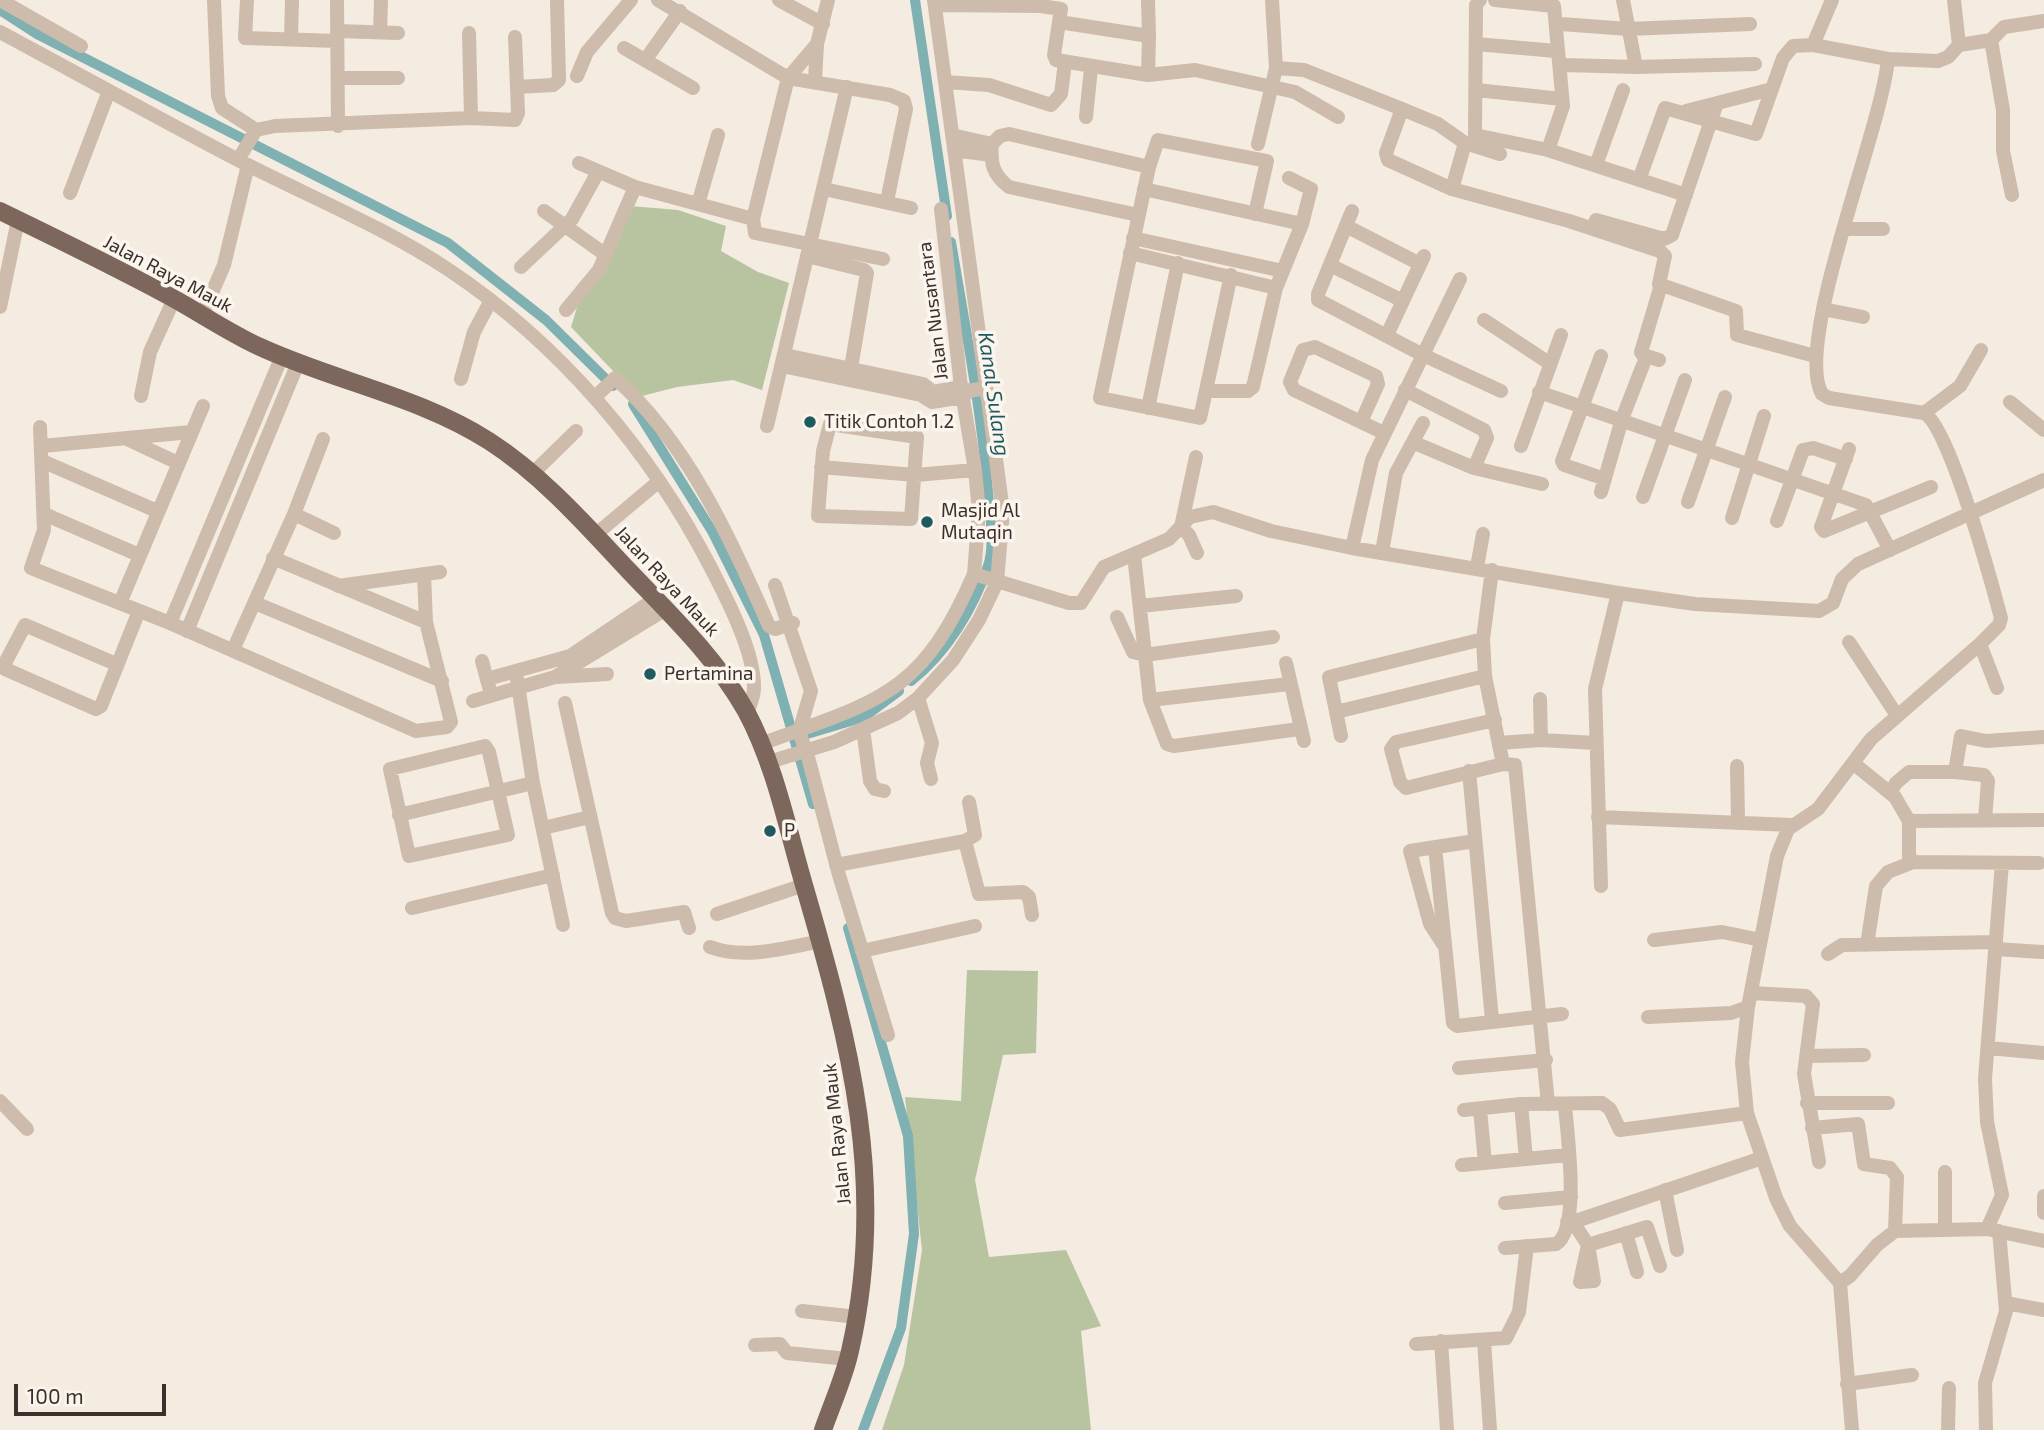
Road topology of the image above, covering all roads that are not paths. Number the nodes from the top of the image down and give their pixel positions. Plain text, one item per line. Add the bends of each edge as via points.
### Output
1 (0, 0) edge
2 (214, 0) edge
3 (247, 0) edge
4 (292, 0) edge
5 (337, 0) edge
6 (381, 0) edge
7 (557, 0) edge
8 (631, 0) edge
9 (658, 0) edge
10 (779, 0) edge
11 (819, 0) edge
12 (828, 0) edge
13 (1148, 0) edge
14 (1272, 0) edge
15 (1480, 0) edge
16 (1495, 0) edge
17 (1623, 0) edge
18 (1832, 0) edge
19 (1954, 0) edge
20 (934, 3) edge
21 (1041, 3) edge
22 (680, 11) junction
23 (816, 21) junction
24 (1059, 22) junction
25 (2044, 22) edge
26 (1561, 24) dead end
27 (1750, 24) dead end
28 (1628, 29) junction
29 (380, 32) junction
30 (0, 33) edge
31 (398, 33) dead end
32 (469, 33) dead end
33 (337, 36) junction
34 (1149, 36) junction
35 (515, 37) dead end
36 (291, 39) junction
37 (1991, 40) junction
38 (817, 44) junction
39 (1476, 44) junction
40 (1813, 45) junction
41 (1959, 45) junction
42 (81, 46) dead end
43 (624, 48) dead end
44 (1556, 51) junction
45 (1888, 59) junction
46 (646, 60) junction
47 (1065, 62) junction
48 (1755, 64) dead end
49 (1565, 65) dead end
50 (1636, 67) junction
51 (1091, 68) junction
52 (1276, 68) junction
53 (1148, 75) junction
54 (577, 76) dead end
55 (338, 78) junction
56 (398, 78) dead end
57 (788, 78) junction
58 (815, 80) junction
59 (944, 82) junction
60 (517, 87) junction
61 (847, 87) junction
62 (1274, 87) junction
63 (693, 88) dead end
64 (1772, 89) junction
65 (1476, 90) junction
66 (1623, 90) dead end
67 (109, 91) junction
68 (1562, 99) junction
69 (1717, 103) junction
70 (1402, 109) junction
71 (1684, 111) junction
72 (1086, 117) dead end
73 (1338, 117) dead end
74 (471, 118) junction
75 (1711, 121) junction
76 (338, 126) junction
77 (253, 134) junction
78 (718, 135) dead end
79 (952, 135) junction
80 (1258, 144) dead end
81 (1465, 144) junction
82 (992, 149) junction
83 (954, 150) junction
84 (1548, 150) junction
85 (1500, 154) dead end
86 (243, 159) junction
87 (579, 163) dead end
88 (1596, 165) junction
89 (1149, 167) junction
90 (598, 172) junction
91 (1289, 178) dead end
92 (1639, 180) junction
93 (635, 187) junction
94 (824, 189) junction
95 (1144, 189) junction
96 (1452, 189) junction
97 (70, 193) dead end
98 (1686, 195) junction
99 (2012, 195) dead end
100 (887, 201) junction
101 (698, 204) junction
102 (911, 208) dead end
103 (941, 209) dead end
104 (0, 211) edge
105 (544, 211) dead end
106 (1352, 211) dead end
107 (1255, 214) junction
108 (1138, 215) junction
109 (753, 219) junction
110 (18, 220) junction
111 (1596, 220) dead end
112 (1302, 224) junction
113 (565, 226) junction
114 (1346, 226) junction
115 (1844, 229) junction
116 (1883, 229) dead end
117 (1133, 238) junction
118 (809, 250) junction
119 (1130, 253) junction
120 (606, 255) junction
121 (883, 259) dead end
122 (1178, 263) junction
123 (1330, 265) junction
124 (521, 267) dead end
125 (1283, 271) junction
126 (1231, 275) junction
127 (1460, 279) dead end
128 (1661, 285) junction
129 (1276, 288) junction
130 (174, 299) junction
131 (1403, 301) junction
132 (490, 302) junction
133 (0, 307) edge
134 (1823, 309) junction
135 (566, 310) dead end
136 (202, 316) junction
137 (1863, 317) dead end
138 (1483, 320) dead end
139 (1387, 335) junction
140 (1561, 335) dead end
141 (1981, 350) dead end
142 (1423, 355) junction
143 (1601, 356) dead end
144 (1815, 356) junction
145 (290, 359) junction
146 (784, 360) junction
147 (1659, 360) dead end
148 (1549, 363) junction
149 (1643, 365) dead end
150 (851, 368) junction
151 (461, 379) dead end
152 (1685, 380) dead end
153 (922, 389) junction
154 (972, 390) junction
155 (1405, 390) junction
156 (1207, 391) junction
157 (1501, 391) dead end
158 (1539, 392) junction
159 (598, 394) junction
160 (141, 396) dead end
161 (1726, 397) dead end
162 (2010, 402) dead end
163 (203, 406) dead end
164 (1582, 406) junction
165 (1148, 408) junction
166 (1924, 413) junction
167 (1764, 416) dead end
168 (1622, 419) junction
169 (1360, 422) junction
170 (1423, 423) dead end
171 (767, 426) dead end
172 (40, 427) dead end
173 (2044, 430) edge
174 (576, 431) dead end
175 (191, 432) junction
176 (1384, 433) junction
177 (1665, 434) junction
178 (323, 439) dead end
179 (128, 440) junction
180 (1417, 444) dead end
181 (1521, 446) dead end
182 (1707, 449) junction
183 (42, 454) junction
184 (1196, 457) dead end
185 (178, 463) junction
186 (1749, 463) junction
187 (821, 467) junction
188 (1474, 468) junction
189 (975, 470) junction
190 (532, 474) junction
191 (915, 475) junction
192 (1791, 477) junction
193 (2044, 480) edge
194 (658, 482) junction
195 (1542, 484) dead end
196 (1931, 486) dead end
197 (1834, 492) junction
198 (1643, 497) dead end
199 (1688, 502) dead end
200 (157, 510) junction
201 (1872, 511) junction
202 (44, 514) junction
203 (294, 514) junction
204 (1971, 516) junction
205 (1731, 518) dead end
206 (1777, 521) dead end
207 (1181, 527) junction
208 (334, 533) dead end
209 (1483, 534) dead end
210 (595, 535) junction
211 (1352, 548) junction
212 (1889, 550) junction
213 (1382, 552) junction
214 (1197, 554) dead end
215 (139, 555) junction
216 (1134, 555) junction
217 (273, 558) junction
218 (1478, 567) junction
219 (1492, 570) junction
220 (440, 572) dead end
221 (424, 574) junction
222 (976, 576) junction
223 (995, 582) junction
224 (775, 585) dead end
225 (337, 586) junction
226 (1618, 593) junction
227 (1236, 596) dead end
228 (120, 603) junction
229 (256, 603) junction
230 (661, 603) junction
231 (1140, 606) junction
232 (139, 611) junction
233 (1117, 617) dead end
234 (426, 622) junction
235 (170, 623) junction
236 (791, 624) junction
237 (187, 631) junction
238 (1273, 637) dead end
239 (1483, 639) junction
240 (1849, 642) dead end
241 (1980, 644) junction
242 (233, 650) junction
243 (1145, 655) junction
244 (573, 660) junction
245 (482, 661) dead end
246 (1286, 663) dead end
247 (116, 664) junction
248 (516, 672) junction
249 (607, 674) dead end
250 (1485, 676) junction
251 (555, 677) junction
252 (487, 679) junction
253 (442, 681) junction
254 (1289, 684) junction
255 (1997, 688) dead end
256 (517, 691) junction
257 (492, 697) junction
258 (918, 698) junction
259 (1540, 699) dead end
260 (1150, 700) junction
261 (473, 701) dead end
262 (565, 703) dead end
263 (1336, 712) junction
264 (747, 714) junction
265 (1896, 714) junction
266 (1495, 720) junction
267 (863, 729) junction
268 (1341, 736) dead end
269 (2044, 737) edge
270 (1541, 740) junction
271 (767, 742) junction
272 (801, 742) junction
273 (1499, 743) junction
274 (1596, 743) junction
275 (772, 761) junction
276 (1853, 763) junction
277 (1503, 764) junction
278 (1737, 766) dead end
279 (1469, 771) junction
280 (1955, 772) junction
281 (931, 779) dead end
282 (533, 783) junction
283 (499, 791) junction
284 (884, 791) dead end
285 (1891, 793) junction
286 (969, 802) dead end
287 (399, 815) junction
288 (590, 817) junction
289 (1598, 817) junction
290 (1986, 820) junction
291 (2044, 820) edge
292 (1738, 821) junction
293 (1909, 821) junction
294 (1791, 825) junction
295 (542, 828) junction
296 (965, 841) junction
297 (1475, 841) junction
298 (1435, 847) junction
299 (1913, 862) junction
300 (2002, 863) junction
301 (2039, 863) dead end
302 (836, 865) junction
303 (553, 875) junction
304 (804, 885) junction
305 (1601, 886) dead end
306 (412, 908) dead end
307 (717, 914) dead end
308 (1032, 915) dead end
309 (564, 925) dead end
310 (975, 926) dead end
311 (689, 928) dead end
312 (1654, 940) dead end
313 (1761, 940) junction
314 (821, 941) junction
315 (1867, 945) junction
316 (1996, 945) junction
317 (709, 947) dead end
318 (1445, 949) junction
319 (862, 951) junction
320 (2042, 952) dead end
321 (1828, 954) dead end
322 (1750, 1000) junction
323 (1562, 1014) dead end
324 (1541, 1016) junction
325 (1648, 1017) dead end
326 (1492, 1020) junction
327 (888, 1035) dead end
328 (1988, 1048) junction
329 (2044, 1053) edge
330 (1864, 1055) dead end
331 (1806, 1056) junction
332 (1546, 1060) junction
333 (1459, 1068) dead end
334 (0, 1101) edge
335 (1807, 1103) junction
336 (1888, 1103) dead end
337 (1521, 1104) junction
338 (1548, 1104) junction
339 (1565, 1105) junction
340 (1480, 1109) junction
341 (1464, 1110) dead end
342 (1747, 1113) junction
343 (1812, 1128) junction
344 (27, 1129) dead end
345 (1568, 1155) junction
346 (1762, 1158) junction
347 (1526, 1159) junction
348 (1819, 1162) dead end
349 (1485, 1163) junction
350 (1462, 1165) dead end
351 (1945, 1172) dead end
352 (1665, 1190) junction
353 (2044, 1196) edge
354 (1571, 1198) junction
355 (1505, 1203) dead end
356 (2044, 1213) edge
357 (1570, 1222) junction
358 (1945, 1228) junction
359 (1993, 1230) junction
360 (1895, 1231) junction
361 (1626, 1233) junction
362 (2044, 1241) edge
363 (1527, 1246) junction
364 (1505, 1248) dead end
365 (1677, 1250) dead end
366 (1660, 1266) dead end
367 (1637, 1272) dead end
368 (1840, 1283) junction
369 (2006, 1303) junction
370 (2044, 1310) edge
371 (802, 1311) dead end
372 (857, 1317) junction
373 (1441, 1341) junction
374 (1483, 1341) junction
375 (1416, 1343) dead end
376 (755, 1345) dead end
377 (848, 1359) junction
378 (1912, 1375) dead end
379 (1847, 1384) junction
380 (1950, 1388) dead end
381 (823, 1430) edge
382 (1447, 1430) edge
383 (1490, 1430) edge
384 (1852, 1430) edge
385 (1948, 1430) edge
386 (1986, 1430) edge

1 - 42 street
2 - 77 street via 218,96 222,108
3 - 36 street via 245,38
4 - 36 street
5 - 33 street
6 - 29 street
7 - 60 street via 559,80 553,85
8 - 54 street via 587,52
9 - 22 street
10 - 23 street
11 - 23 street
12 - 23 street
13 - 34 street
14 - 52 street
15 - 39 street via 1476,5
16 - 44 street via 1552,4
17 - 28 street
18 - 40 street
19 - 41 street
20 - 21 street
20 - 59 street
21 - 24 street via 1062,10
22 - 46 street
22 - 57 street
23 - 38 street
24 - 34 street
24 - 47 street via 1054,57
25 - 37 street via 2004,27
26 - 28 street
27 - 28 street
28 - 50 street
29 - 31 street
29 - 33 street
30 - 67 street
32 - 74 street
33 - 36 street
33 - 55 street
34 - 53 street
35 - 60 street
37 - 41 street
37 - 99 street
38 - 57 street
38 - 58 street
39 - 44 street
39 - 65 street
40 - 45 street
40 - 64 street via 1800,44 1787,51
41 - 45 street via 1938,61
43 - 46 street
44 - 68 street
45 - 115 street
46 - 63 street
47 - 51 street
47 - 59 street via 1061,94 1051,105 989,85
48 - 50 street
49 - 50 street
51 - 53 street
51 - 72 street
52 - 62 street
52 - 70 street via 1304,70
53 - 62 street via 1195,70
55 - 56 street
55 - 76 street
57 - 58 street
57 - 109 street
58 - 61 street
59 - 79 street
60 - 74 street via 515,120
61 - 94 street
61 - 100 street via 890,94 906,104
62 - 73 street via 1295,92
62 - 80 street
64 - 69 street
64 - 75 street via 1756,134
65 - 68 street
65 - 84 street via 1475,135
66 - 88 street
67 - 86 street
67 - 97 street
68 - 84 street
69 - 71 street
69 - 75 street
70 - 81 street via 1438,124
70 - 96 street via 1386,153 1388,160
71 - 75 street
71 - 92 street via 1665,108
74 - 76 street
75 - 98 street
76 - 77 street via 275,126
77 - 86 street
78 - 101 street
79 - 82 street
79 - 83 street
81 - 85 street
81 - 96 street
82 - 83 street
82 - 89 street via 1000,136 1009,134
82 - 108 street via 999,180 1009,187
83 - 154 street
84 - 88 street
86 - 132 street via 449,270
86 - 136 street via 224,265
87 - 90 street
88 - 92 street
89 - 95 street
89 - 107 street via 1158,139 1267,162
90 - 93 street
90 - 113 street
91 - 112 street via 1311,189
92 - 98 street
93 - 101 street
93 - 120 street
94 - 100 street
94 - 118 street
95 - 107 street
95 - 108 street
96 - 128 street via 1660,251 1665,256 1657,281
98 - 111 street via 1668,238
100 - 102 street
101 - 109 street
103 - 154 street, Jalan Nusantara
104 - 110 main road, Jalan Raya Mauk
105 - 113 street
106 - 114 street
107 - 112 street
108 - 117 street
109 - 118 street via 755,233
110 - 130 main road, Jalan Raya Mauk
110 - 133 street
112 - 125 street
113 - 120 street
113 - 124 street
114 - 123 street
114 - 131 street via 1422,260
115 - 116 street
115 - 134 street
117 - 119 street
117 - 125 street
118 - 121 street
118 - 146 street
118 - 150 street via 867,273
119 - 122 street
119 - 165 street via 1100,398
120 - 135 street via 593,279
122 - 126 street
122 - 165 street
123 - 131 street
123 - 139 street via 1318,293 1322,304
125 - 129 street
126 - 129 street
126 - 156 street
127 - 142 street
128 - 144 street via 1737,311 1737,335
128 - 147 street via 1641,352
129 - 156 street via 1253,387 1248,391
130 - 136 main road, Jalan Raya Mauk
130 - 160 street via 150,352
131 - 139 street
132 - 151 street via 474,332
132 - 159 street
134 - 137 street
134 - 144 street
136 - 145 main road, Jalan Raya Mauk
138 - 148 street
139 - 142 street
140 - 148 street
141 - 166 street via 1960,386
142 - 155 street
142 - 157 street
143 - 164 street
144 - 166 street via 1815,376 1822,394
145 - 190 main road, Jalan Raya Mauk via 455,421
145 - 235 street
145 - 237 street
146 - 150 street
146 - 153 street
146 - 171 street
148 - 158 street
149 - 168 street
150 - 153 street
152 - 177 street
153 - 154 street
154 - 189 street, Jalan Nusantara
154 - 223 street via 1003,511
155 - 176 street
155 - 188 street via 1484,430 1487,438
156 - 165 street via 1199,418
158 - 164 street
158 - 181 street
159 - 194 street
159 - 236 street via 613,379 641,401 698,484 769,626 775,629
161 - 182 street
162 - 173 street
163 - 175 street
164 - 168 street
164 - 168 street via 1563,463 1603,485
166 - 204 street via 1938,429
167 - 186 street
168 - 177 street
169 - 169 street via 1291,387 1303,350 1315,347 1376,376 1378,384
169 - 176 street
170 - 213 street via 1396,473
172 - 183 street
174 - 190 street
175 - 179 street
175 - 185 street
176 - 211 street via 1372,460
177 - 182 street
177 - 198 street
178 - 203 street
179 - 183 street
179 - 185 street
180 - 188 street
182 - 186 street
182 - 199 street
183 - 200 street
183 - 202 street
184 - 207 street
185 - 200 street
186 - 192 street
186 - 205 street
187 - 191 street
187 - 191 street via 831,424 915,435
187 - 191 street via 819,517 909,520
188 - 195 street
189 - 191 street
189 - 222 street, Jalan Nusantara via 979,511
190 - 210 main road, Jalan Raya Mauk
192 - 197 street
192 - 197 street via 1806,448 1847,454
192 - 206 street
193 - 204 street
194 - 210 street
194 - 264 street via 698,543 745,648 754,691
196 - 201 street
197 - 201 street
197 - 201 street via 1821,527 1824,531
200 - 215 street
201 - 212 street
202 - 215 street
202 - 228 street via 42,538 31,568
203 - 208 street
203 - 217 street
204 - 212 street
204 - 241 street via 2001,618
207 - 211 street via 1190,517 1213,512 1271,531
207 - 214 street
207 - 216 street via 1169,539
209 - 218 street
210 - 230 main road, Jalan Raya Mauk
211 - 213 street
212 - 226 street via 1848,571 1833,603 1819,611 1695,604
213 - 218 street
215 - 228 street
216 - 223 street via 1104,567 1081,603
216 - 231 street
217 - 225 street
217 - 229 street
218 - 219 street
219 - 226 street
219 - 239 street
220 - 221 street
221 - 225 street
221 - 234 street
222 - 223 street
222 - 272 street, Jalan Nusantara via 932,653 902,683
223 - 258 street via 979,620 953,660
224 - 236 street
225 - 234 street
226 - 274 street via 1595,689
227 - 231 street
228 - 232 street
229 - 242 street
229 - 253 street
230 - 244 street
230 - 264 main road, Jalan Raya Mauk via 722,674
231 - 243 street
232 - 235 street
232 - 247 street
233 - 243 street via 1133,652
234 - 253 street
235 - 237 street
236 - 272 street via 811,691
237 - 242 street
238 - 243 street
239 - 250 street
239 - 263 street via 1332,675 1329,681
240 - 265 street
241 - 255 street
241 - 265 street
242 - 253 street via 416,731 450,725
243 - 260 street
244 - 248 street
244 - 251 street
245 - 252 street
246 - 254 street
247 - 247 street via 96,709 4,668 25,625
248 - 252 street
248 - 256 street
249 - 251 street
250 - 263 street
250 - 266 street
251 - 256 street
252 - 257 street
254 - 260 street
254 - 260 street via 1302,735 1174,746 1167,744 1159,730
256 - 257 street
256 - 282 street
257 - 261 street
258 - 267 street
258 - 281 street via 932,743 927,763
259 - 270 street
262 - 288 street
263 - 268 street
264 - 271 main road, Jalan Raya Mauk
265 - 276 street
266 - 273 street
266 - 279 street via 1392,745 1400,782 1406,788
267 - 272 street
267 - 284 street via 870,781 874,789
269 - 280 street via 1986,741 1961,736
270 - 273 street
270 - 274 street
271 - 272 street
271 - 275 main road, Jalan Raya Mauk
272 - 275 street
272 - 302 street
273 - 277 street
274 - 289 street
275 - 304 main road, Jalan Raya Mauk
276 - 285 street
276 - 294 street via 1818,809
277 - 279 street
277 - 324 street via 1511,763 1517,770
278 - 292 street
279 - 297 street
280 - 285 street via 1909,772
280 - 290 street via 1984,775 1988,781
282 - 283 street
282 - 295 street
283 - 287 street
283 - 287 street via 509,831 503,837 414,857 407,852
283 - 287 street via 485,746 393,766 389,772
285 - 293 street
286 - 296 street via 975,835
288 - 295 street
288 - 311 street via 615,918 626,921 684,912
289 - 292 street
289 - 305 street
290 - 291 street
290 - 293 street
292 - 294 street
293 - 299 street
294 - 313 street via 1779,843
295 - 303 street
296 - 302 street
296 - 308 street via 979,894 1023,892 1029,897
297 - 298 street
297 - 326 street
298 - 318 street
298 - 318 street via 1414,848 1410,854 1430,924
299 - 300 street
299 - 315 street via 1888,872 1876,886
300 - 301 street
300 - 316 street
302 - 319 street
303 - 306 street
303 - 309 street
304 - 307 street
304 - 314 main road, Jalan Raya Mauk
310 - 319 street
312 - 313 street via 1722,932
313 - 322 street
314 - 317 street via 764,952
314 - 372 main road, Jalan Raya Mauk via 852,1062 863,1140 866,1207
315 - 316 street
315 - 321 street via 1842,945
316 - 320 street
316 - 328 street
318 - 326 street via 1453,1023
319 - 327 street
322 - 325 street via 1731,1013
322 - 331 street via 1811,999
322 - 342 street via 1742,1062
323 - 324 street
324 - 326 street
324 - 332 street
328 - 329 street
328 - 359 street via 1984,1079 1987,1122 2002,1187
330 - 331 street
331 - 335 street
332 - 333 street
332 - 338 street
334 - 344 street
335 - 336 street
335 - 343 street
337 - 338 street
337 - 340 street
337 - 347 street
338 - 339 street
339 - 342 street via 1602,1103 1620,1130
339 - 345 street
340 - 341 street
340 - 349 street
342 - 346 street
343 - 348 street
343 - 360 street via 1858,1124 1864,1164 1890,1168 1897,1177
345 - 347 street
345 - 354 street
346 - 352 street
346 - 368 street via 1790,1226
347 - 349 street
349 - 350 street
351 - 358 street
352 - 357 street
352 - 365 street
353 - 356 street
354 - 355 street
354 - 357 street
357 - 361 street via 1588,1245
357 - 363 street via 1561,1242
358 - 359 street
358 - 360 street
359 - 362 street
359 - 369 street
360 - 368 street
361 - 366 street via 1647,1227
361 - 367 street
363 - 364 street
363 - 374 street via 1514,1323 1506,1338
368 - 379 street
369 - 370 street
369 - 386 street via 1984,1383
371 - 372 street
372 - 377 main road, Jalan Raya Mauk
373 - 374 street
373 - 375 street
373 - 382 street
374 - 383 street
376 - 377 street via 780,1344 787,1353
377 - 381 main road, Jalan Raya Mauk
378 - 379 street
379 - 384 street
380 - 385 street

